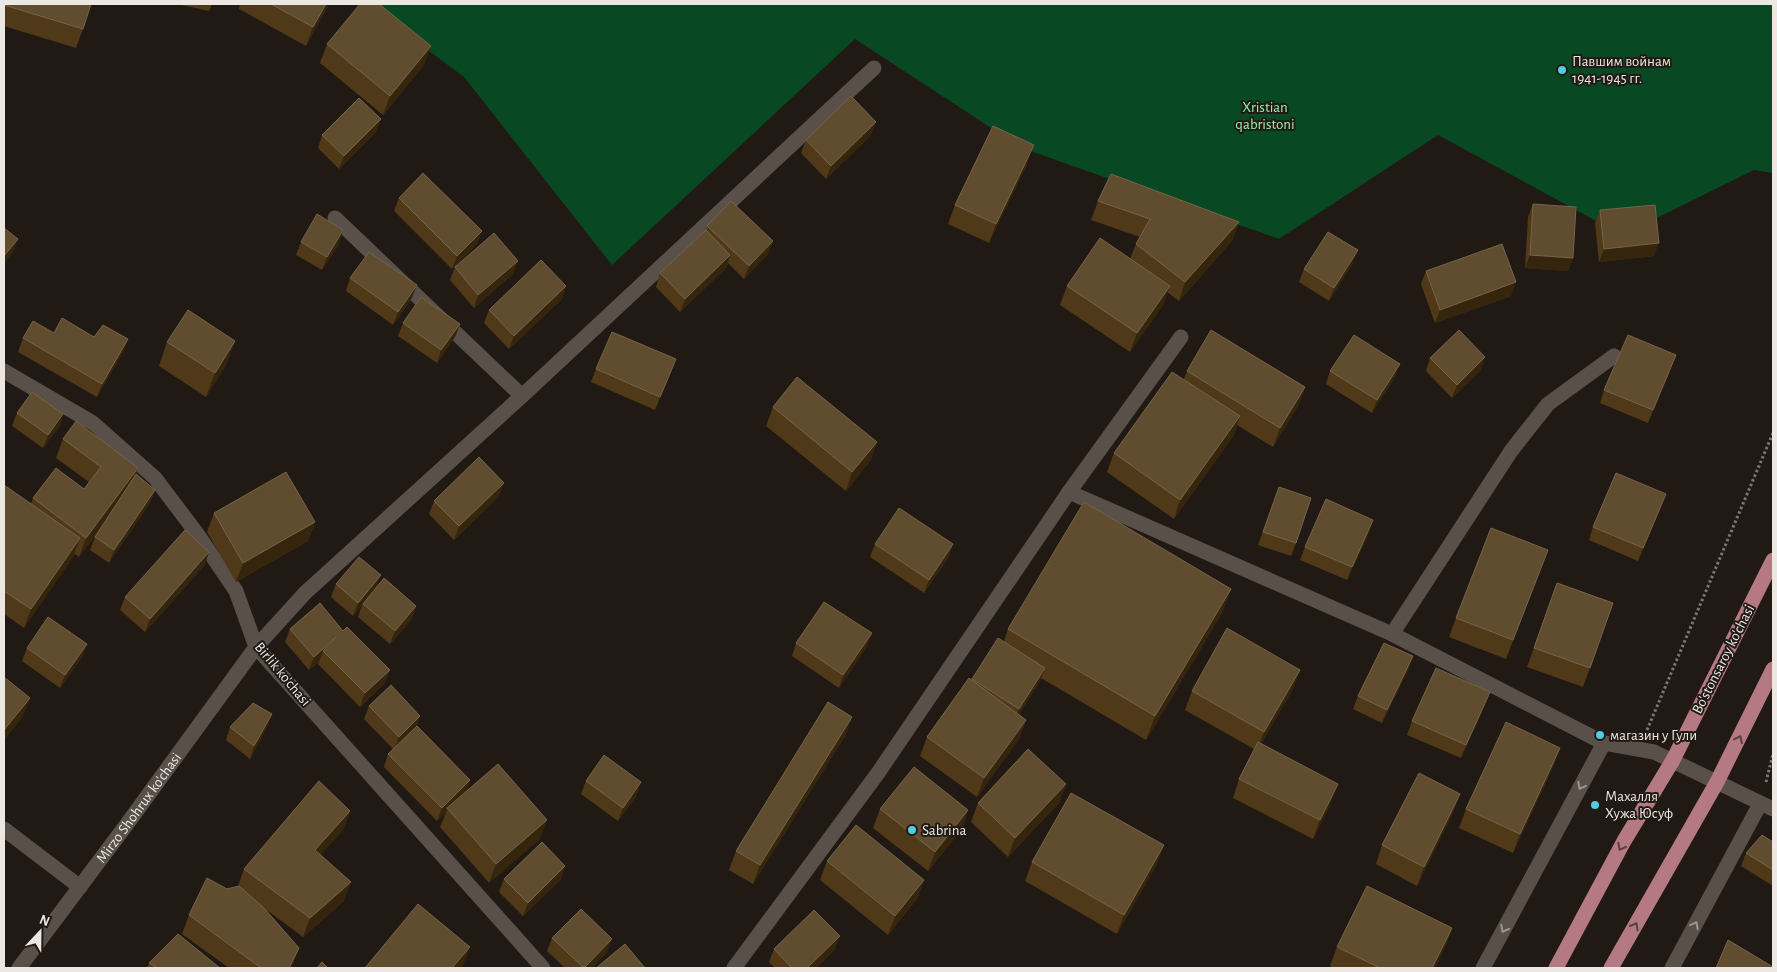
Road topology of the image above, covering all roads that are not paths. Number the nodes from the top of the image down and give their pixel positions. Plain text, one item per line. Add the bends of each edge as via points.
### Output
1 (874, 68) dead end
2 (335, 218) dead end
3 (1182, 337) dead end
4 (1614, 356) dead end
5 (4, 371) edge
6 (522, 396) junction
7 (1069, 492) junction
8 (1773, 560) edge
9 (1392, 634) junction
10 (256, 646) junction
11 (1773, 669) edge
12 (1604, 744) junction
13 (1673, 760) junction
14 (1717, 782) junction
15 (1769, 806) edge
16 (4, 829) edge
17 (80, 887) junction
18 (18, 968) edge
19 (542, 968) edge
20 (734, 968) edge
21 (1483, 968) edge
22 (1556, 968) edge
23 (1611, 968) edge
24 (1672, 968) edge

1 - 6 street, Mirzo Shohrux ko'chasi
2 - 6 street
3 - 7 street
4 - 9 street via 1548,404 1511,451
5 - 10 street, Birlik ko'chasi via 93,423 155,478 236,591
6 - 10 street, Mirzo Shohrux ko'chasi via 305,593
7 - 9 street
7 - 20 street via 878,773
8 - 13 main road, Bo'stonsaroy ko'chasi
9 - 12 street
10 - 17 street, Mirzo Shohrux ko'chasi
10 - 19 street, Birlik ko'chasi
14 -> 11 main road
12 - 13 street via 1654,752
12 -> 21 street
13 - 14 street
13 -> 22 main road, Bo'stonsaroy ko'chasi via 1624,841
14 - 15 street
23 -> 14 main road
24 -> 15 street
16 - 17 street
17 - 18 street, Mirzo Shohrux ko'chasi

